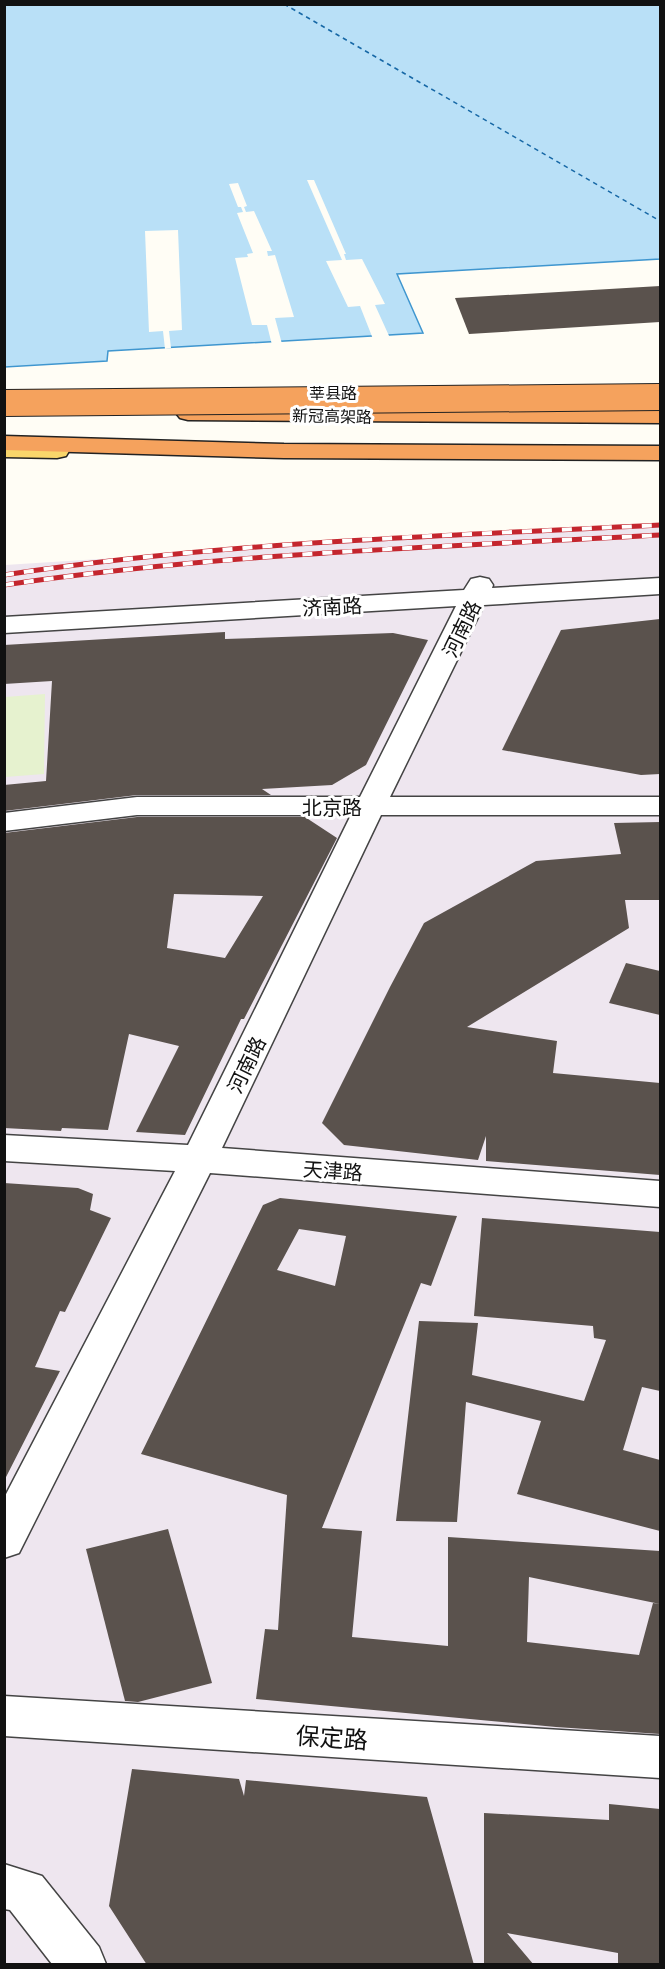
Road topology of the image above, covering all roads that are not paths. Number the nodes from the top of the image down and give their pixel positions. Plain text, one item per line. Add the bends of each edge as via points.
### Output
1 (4, 395) edge
2 (660, 397) edge
3 (4, 403) edge
4 (4, 412) edge
5 (660, 416) edge
6 (660, 437) edge
7 (4, 442) edge
8 (35, 442) junction
9 (4, 450) edge
10 (660, 454) edge
11 (660, 573) edge
12 (660, 586) edge
13 (478, 592) junction
14 (4, 611) edge
15 (4, 625) edge
16 (660, 806) edge
17 (370, 807) junction
18 (4, 822) edge
19 (4, 1148) edge
20 (199, 1160) junction
21 (660, 1194) edge
22 (4, 1540) edge
23 (4, 1716) edge
24 (660, 1757) edge
25 (4, 1886) edge
26 (82, 1965) edge

1 - 2 main road, 莘县路 via 374,392
2 - 3 highway, bridge
4 - 5 highway, 新冠高架路
6 - 8 highway, 新冠高架路
7 - 8 highway
8 - 10 highway via 284,451
9 - 10 main road
11 - 13 street, 济南路
12 - 13 street, 济南路
13 - 14 street, 济南路 via 276,594
13 - 15 street, 济南路
13 - 17 street, 河南路
16 - 17 street, 北京路
17 - 18 street, 北京路 via 137,806
17 - 20 street, 河南路
19 - 20 street, 天津路
20 - 21 street, 天津路
20 - 22 street, 河南路
23 - 24 street, 保定路
25 - 26 street via 25,1892

